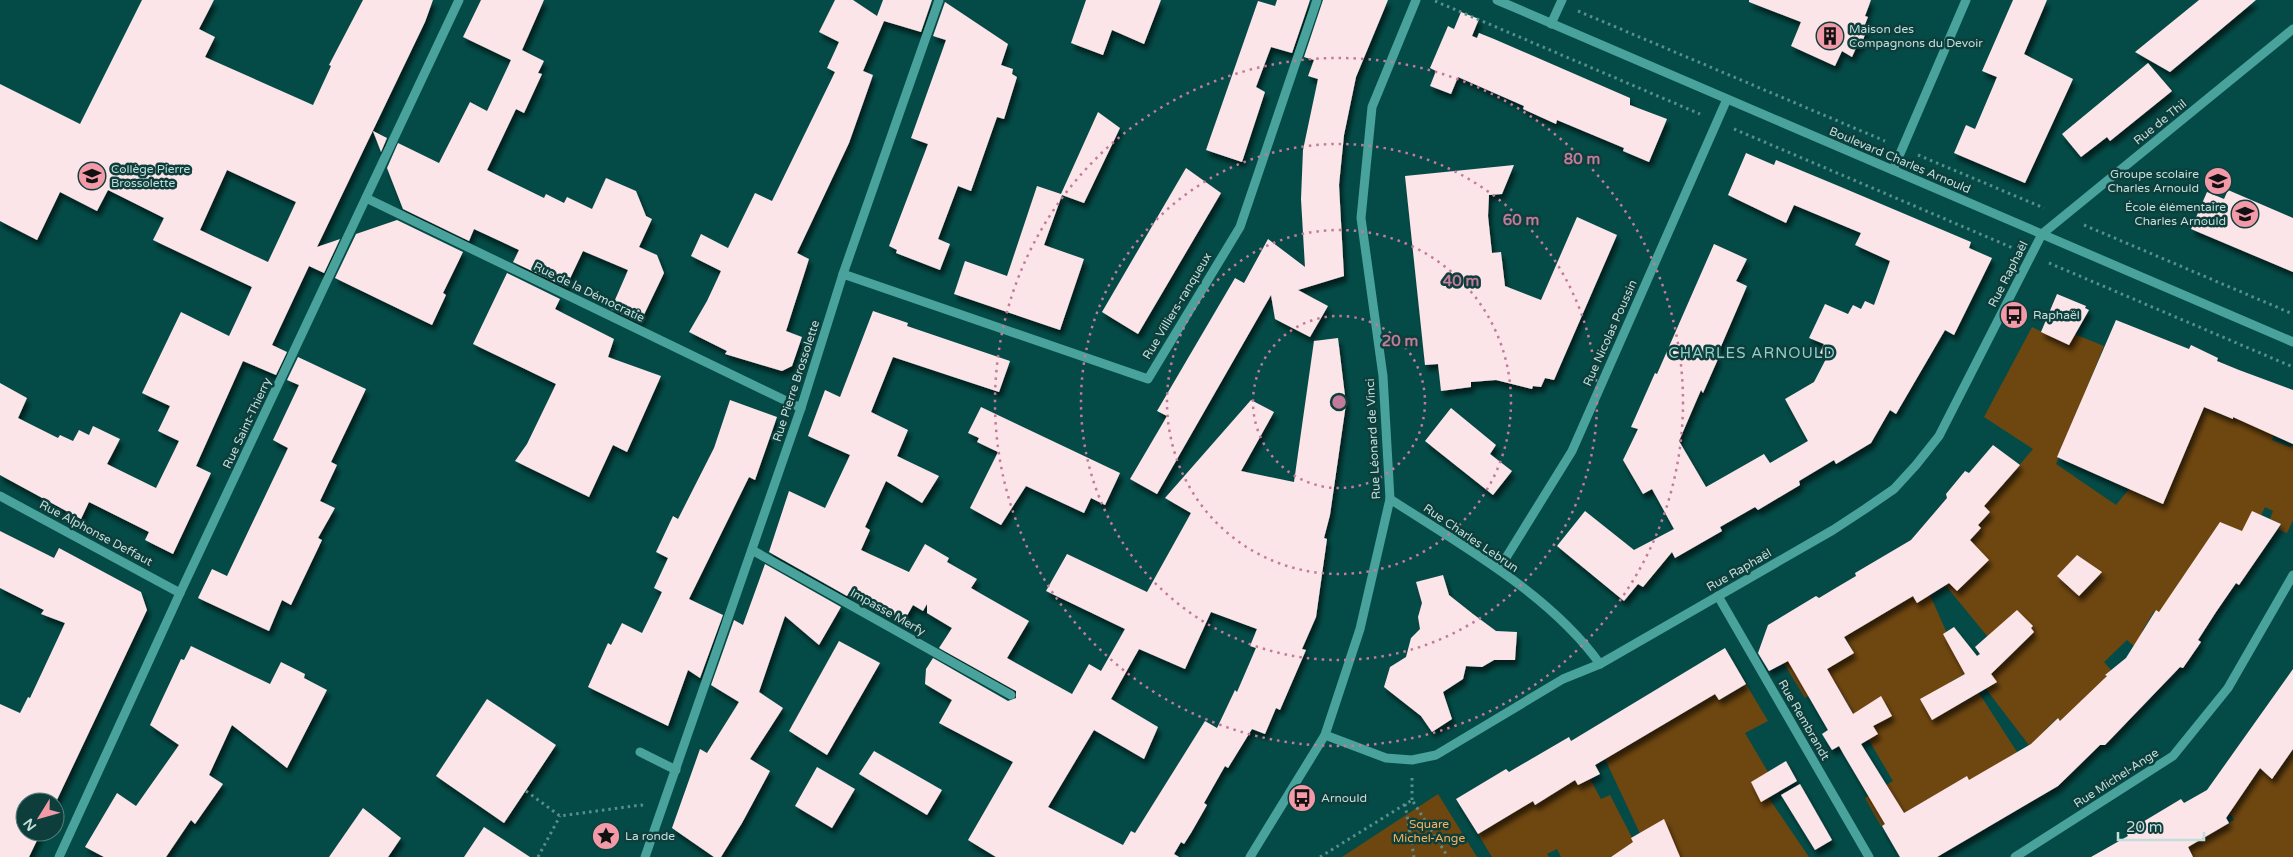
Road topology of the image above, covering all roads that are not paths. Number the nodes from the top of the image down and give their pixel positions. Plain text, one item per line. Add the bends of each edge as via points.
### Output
1 (459, 0) edge
2 (939, 0) edge
3 (1318, 0) edge
4 (1416, 0) edge
5 (1497, 0) edge
6 (1966, 0) edge
7 (1561, 2) edge
8 (1551, 24) junction
9 (2293, 29) edge
10 (1726, 99) junction
11 (1893, 170) junction
12 (366, 198) junction
13 (2042, 234) junction
14 (843, 274) junction
15 (2293, 342) edge
16 (801, 408) junction
17 (0, 496) edge
18 (1390, 499) junction
19 (752, 550) junction
20 (1499, 569) junction
21 (2293, 575) edge
22 (180, 593) junction
23 (1718, 596) junction
24 (1600, 664) junction
25 (1012, 695) dead end
26 (1325, 735) junction
27 (640, 752) dead end
28 (676, 770) junction
29 (59, 857) edge
30 (645, 857) edge
31 (1250, 857) edge
32 (1869, 857) edge
33 (2015, 857) edge

1 - 12 street, Rue Saint-Thierry
2 - 14 street, Rue Pierre Brossolette
3 - 14 street, Rue Villiers-ranqueux via 1240,227 1148,379
4 - 18 street, Rue Léonard de Vinci via 1372,107 1361,218 1383,376
5 - 8 street, Boulevard Charles Arnould
6 - 11 street
7 - 8 street
8 - 10 street, Boulevard Charles Arnould
9 - 13 street, Rue de Thil
10 - 11 street, Boulevard Charles Arnould
10 - 20 street, Rue Nicolas Poussin via 1572,451
11 - 13 street, Boulevard Charles Arnould
12 - 16 street, Rue de la Démocratie
12 - 22 street, Rue Saint-Thierry
13 - 15 street, Boulevard Charles Arnould
13 - 23 street, Rue Raphaël via 1939,436 1916,465 1894,489 1865,509
14 - 16 street, Rue Pierre Brossolette
16 - 19 street, Rue Pierre Brossolette
17 - 22 street, Rue Alphonse Deffaut
18 - 20 street, Rue Charles Lebrun
18 - 26 street, Rue Léonard de Vinci via 1360,629
19 - 25 street, Impasse Merfy
19 - 28 street, Rue Pierre Brossolette
20 - 24 street, Rue Charles Lebrun via 1555,614
21 - 33 street, Rue Michel-Ange via 2228,688 2173,756
22 - 29 street, Rue Saint-Thierry
23 - 24 street, Rue Raphaël
23 - 32 street, Rue Rembrandt
24 - 26 street, Rue Raphaël via 1563,679 1436,755 1412,760 1386,758
26 - 31 street, Rue Léonard de Vinci
27 - 28 street
28 - 30 street, Rue Pierre Brossolette

